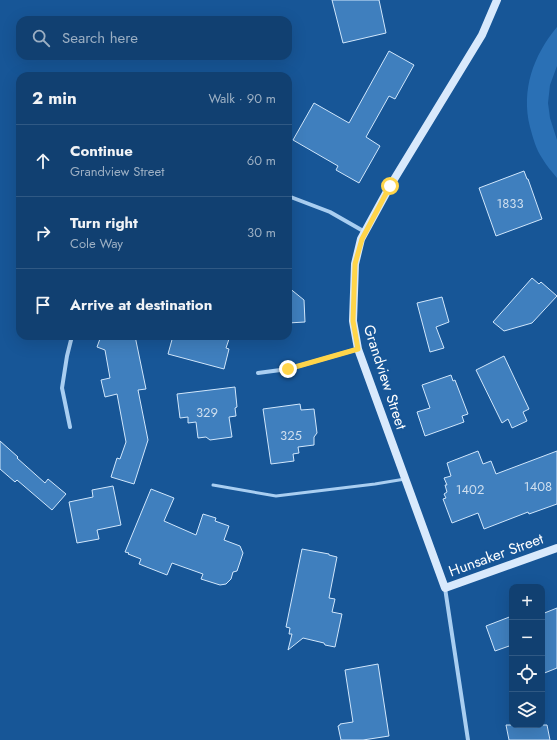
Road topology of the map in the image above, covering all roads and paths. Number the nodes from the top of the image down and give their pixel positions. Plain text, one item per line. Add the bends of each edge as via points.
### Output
1 (497, 0) edge
2 (292, 198) edge
3 (365, 233) junction
4 (71, 340) edge
5 (358, 349) junction
6 (258, 373) dead end
7 (70, 426) dead end
8 (405, 479) junction
9 (213, 485) dead end
10 (557, 548) edge
11 (444, 588) junction
12 (468, 740) edge

1 - 3 main road, Grandview Street via 482,35 390,186
2 - 3 street via 330,212
3 - 5 main road, Grandview Street via 355,264 353,321
4 - 7 street via 62,388
5 - 6 street via 288,369
5 - 8 main road, Grandview Street
8 - 9 lane via 276,496
8 - 11 main road, Grandview Street
10 - 11 main road, Hunsaker Street
11 - 12 street, Grandview Street

